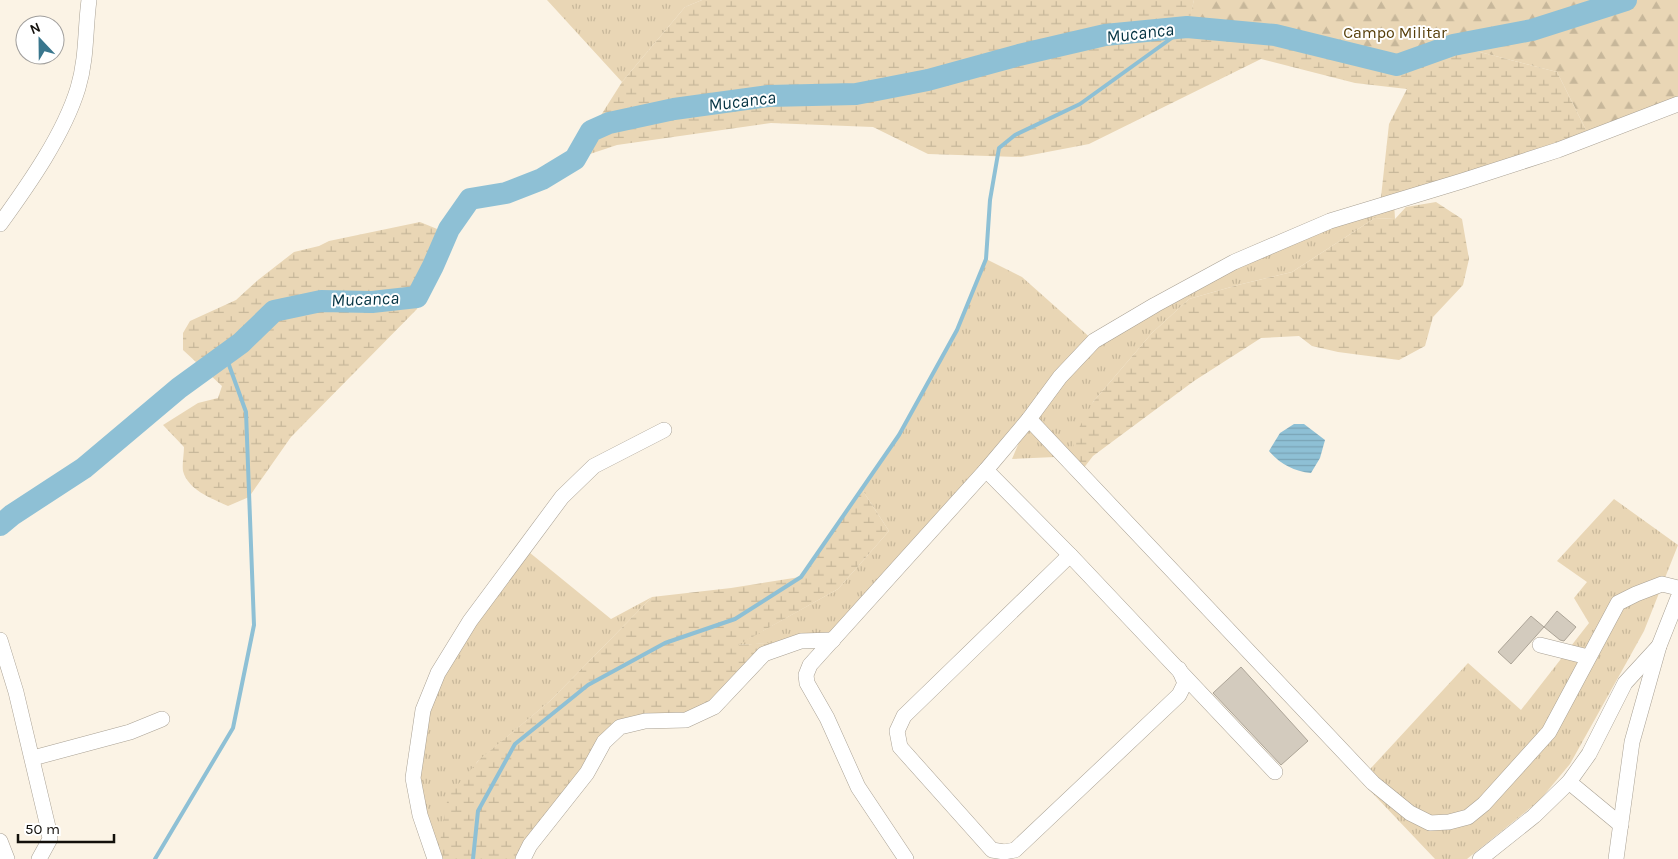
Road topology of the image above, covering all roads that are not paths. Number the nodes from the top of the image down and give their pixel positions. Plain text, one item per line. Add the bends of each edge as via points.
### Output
1 (89, 0) edge
2 (1678, 104) edge
3 (0, 224) edge
4 (1029, 419) junction
5 (664, 430) dead end
6 (986, 470) junction
7 (1070, 555) junction
8 (1678, 588) edge
9 (1678, 598) edge
10 (0, 640) edge
11 (833, 640) junction
12 (1540, 645) dead end
13 (1659, 646) junction
14 (1588, 657) junction
15 (1179, 670) junction
16 (162, 719) dead end
17 (33, 758) junction
18 (1275, 772) dead end
19 (1569, 782) junction
20 (1621, 825) junction
21 (0, 840) edge
22 (8, 859) edge
23 (39, 859) edge
24 (435, 859) edge
25 (523, 859) edge
26 (906, 859) edge
27 (1480, 859) edge
28 (1616, 859) edge

1 - 3 street via 85,54 78,87 66,119 23,193
2 - 4 street via 1550,153 1330,221 1234,262 1094,341 1060,377
4 - 6 street
4 - 14 street via 1373,783 1410,813 1430,823 1468,817 1484,804 1549,732
5 - 24 street via 594,466 562,497 470,621 438,673 423,710 413,778 420,815
6 - 7 street
6 - 11 street
7 - 15 street
7 - 15 street via 904,716 897,731 900,747 992,850 1015,850 1179,695 1185,683
8 - 14 street via 1662,584 1618,603
9 - 13 street
10 - 17 street
11 - 25 street via 801,641 764,654 714,707 686,720 645,721 620,727 604,742 587,773 530,845
11 - 26 street via 810,665 807,683 827,718 858,787
12 - 14 street
13 - 19 street via 1625,682 1589,754
13 - 20 street via 1632,742
15 - 18 street
16 - 17 street via 130,732
17 - 23 street via 50,838
19 - 20 street
19 - 27 street via 1534,816
20 - 28 street
21 - 22 street

